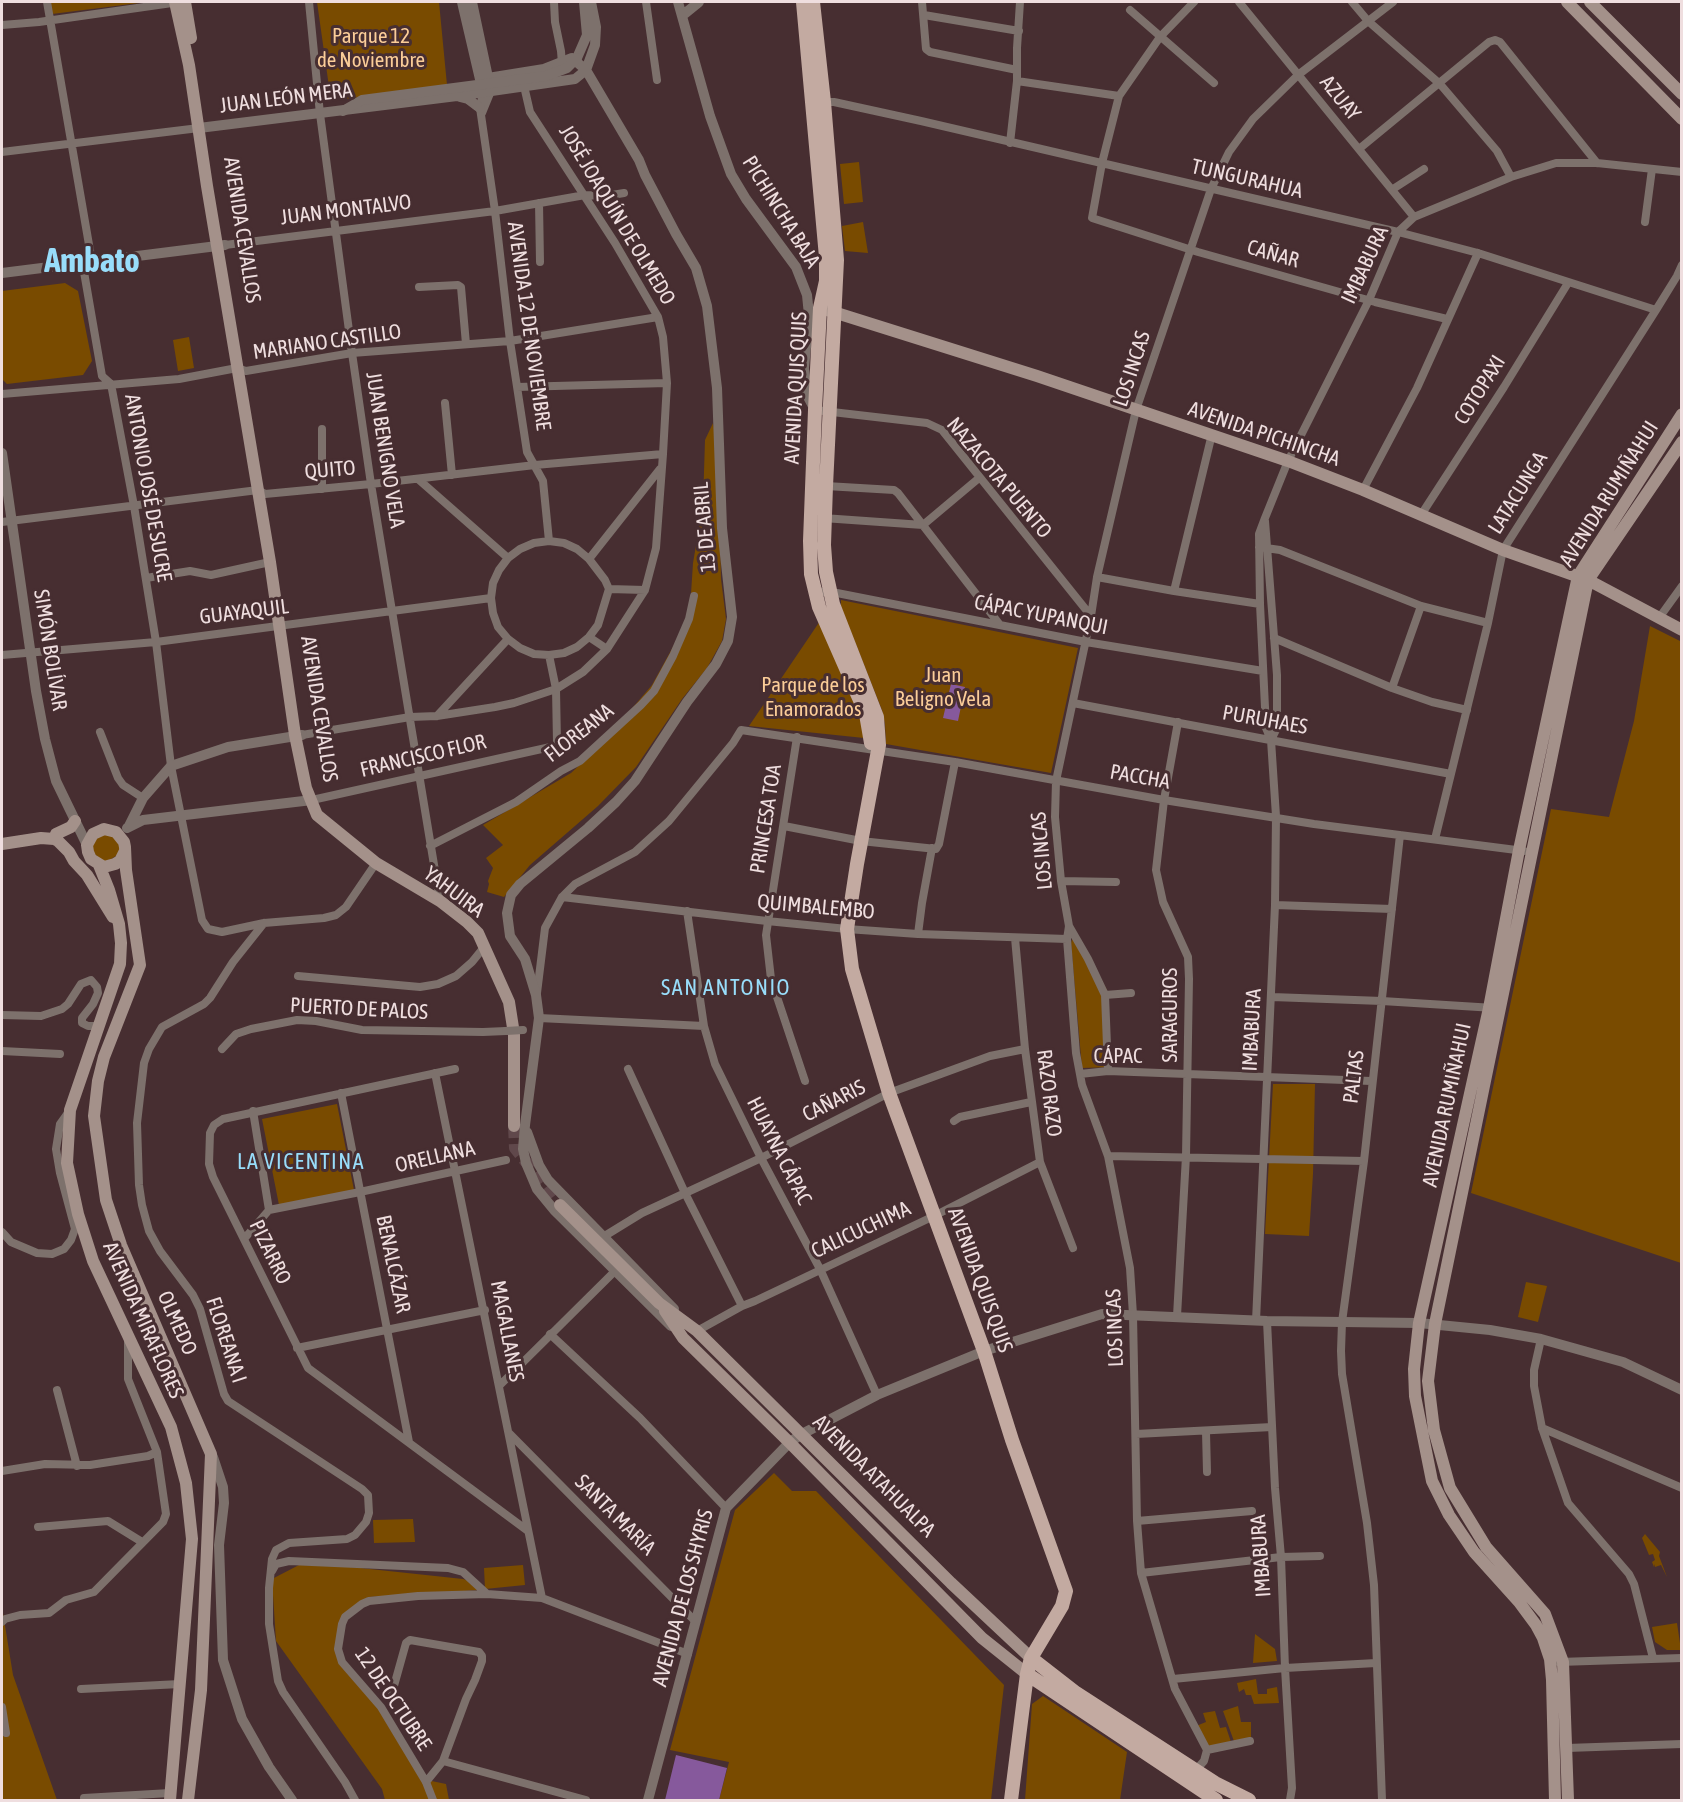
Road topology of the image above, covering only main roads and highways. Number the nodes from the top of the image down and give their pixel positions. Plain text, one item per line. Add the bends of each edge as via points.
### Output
1 (182, 2) edge
2 (803, 2) edge
3 (813, 2) edge
4 (1567, 2) edge
5 (1590, 2) edge
6 (1682, 94) edge
7 (1682, 119) edge
8 (820, 308) junction
9 (836, 312) junction
10 (1682, 414) edge
11 (1682, 442) edge
12 (1678, 456) edge
13 (261, 492) junction
14 (1583, 578) junction
15 (283, 626) junction
16 (1682, 630) edge
17 (876, 751) junction
18 (312, 800) joint
19 (75, 821) road end
20 (56, 834) junction
21 (41, 838) junction
22 (2, 844) edge
23 (87, 846) junction
24 (125, 851) junction
25 (69, 852) junction
26 (96, 864) junction
27 (119, 924) junction
28 (1495, 1008) junction
29 (520, 1126) tunnel mouth
30 (560, 1205) tunnel mouth
31 (659, 1303) junction
32 (1031, 1659) junction
33 (1027, 1674) junction
34 (170, 1797) edge
35 (188, 1800) edge
36 (1011, 1800) edge
37 (1216, 1800) edge
38 (1249, 1800) edge
39 (1555, 1800) edge
40 (1568, 1800) edge

1 - 13 main road, AVENIDA CEVALLOS
2 - 8 main road, AVENIDA QUIS QUIS via 825,235 826,280
3 - 9 main road, AVENIDA QUIS QUIS via 837,260
4 - 7 main road
5 - 6 main road
8 - 9 main road, AVENIDA PICHINCHA
8 - 17 main road, AVENIDA QUIS QUIS via 810,552 814,591 866,714
9 - 14 main road, AVENIDA PICHINCHA via 1288,461 1503,550
9 - 17 main road, AVENIDA QUIS QUIS via 824,545 830,592 877,717
10 - 14 main road, AVENIDA RUMIÑAHUI
11 - 12 main road, AVENIDA RUMIÑAHUI
12 - 14 main road, AVENIDA RUMIÑAHUI
13 - 15 main road, AVENIDA CEVALLOS
13 - 15 main road, AVENIDA CEVALLOS
14 - 16 main road, AVENIDA PICHINCHA
14 - 28 main road, AVENIDA RUMIÑAHUI via 1533,852
14 - 28 main road, AVENIDA RUMIÑAHUI via 1519,850
15 - 18 main road, AVENIDA CEVALLOS via 299,735 314,787
17 - 32 main road, AVENIDA QUIS QUIS via 847,928 852,969 889,1094 984,1351 1066,1591 1062,1606
18 - 29 main road, YAHUIRA via 317,815 375,863 440,901 478,933 509,1002
19 - 20 main road
20 - 21 main road
20 - 23 main road via 76,849
21 - 22 main road
21 - 25 main road via 54,839
23 - 24 main road via 90,837 100,830 124,830
23 - 26 main road
24 - 26 main road via 115,864
24 - 35 main road, OLMEDO via 140,965 104,1057 94,1116 106,1200 121,1245 211,1454 201,1690
25 - 26 main road
25 - 27 main road
26 - 27 main road, AVENIDA MIRAFLORES
27 - 34 main road, AVENIDA MIRAFLORES via 120,964 70,1110 67,1163 93,1261 171,1427 186,1484 192,1539
28 - 39 main road, AVENIDA RUMIÑAHUI via 1419,1323 1415,1396 1432,1481 1449,1515 1543,1638 1550,1662
28 - 40 main road, AVENIDA RUMIÑAHUI via 1435,1324 1428,1381 1434,1430 1450,1488 1486,1547 1545,1614 1563,1662
30 - 31 main road
31 - 32 main road, AVENIDA ATAHUALPA via 694,1329
31 - 33 main road, AVENIDA ATAHUALPA via 683,1338 982,1638
32 - 33 main road, AVENIDA QUIS QUIS
32 - 38 main road, AVENIDA ATAHUALPA via 1195,1771
33 - 36 main road, AVENIDA QUIS QUIS
33 - 37 main road

